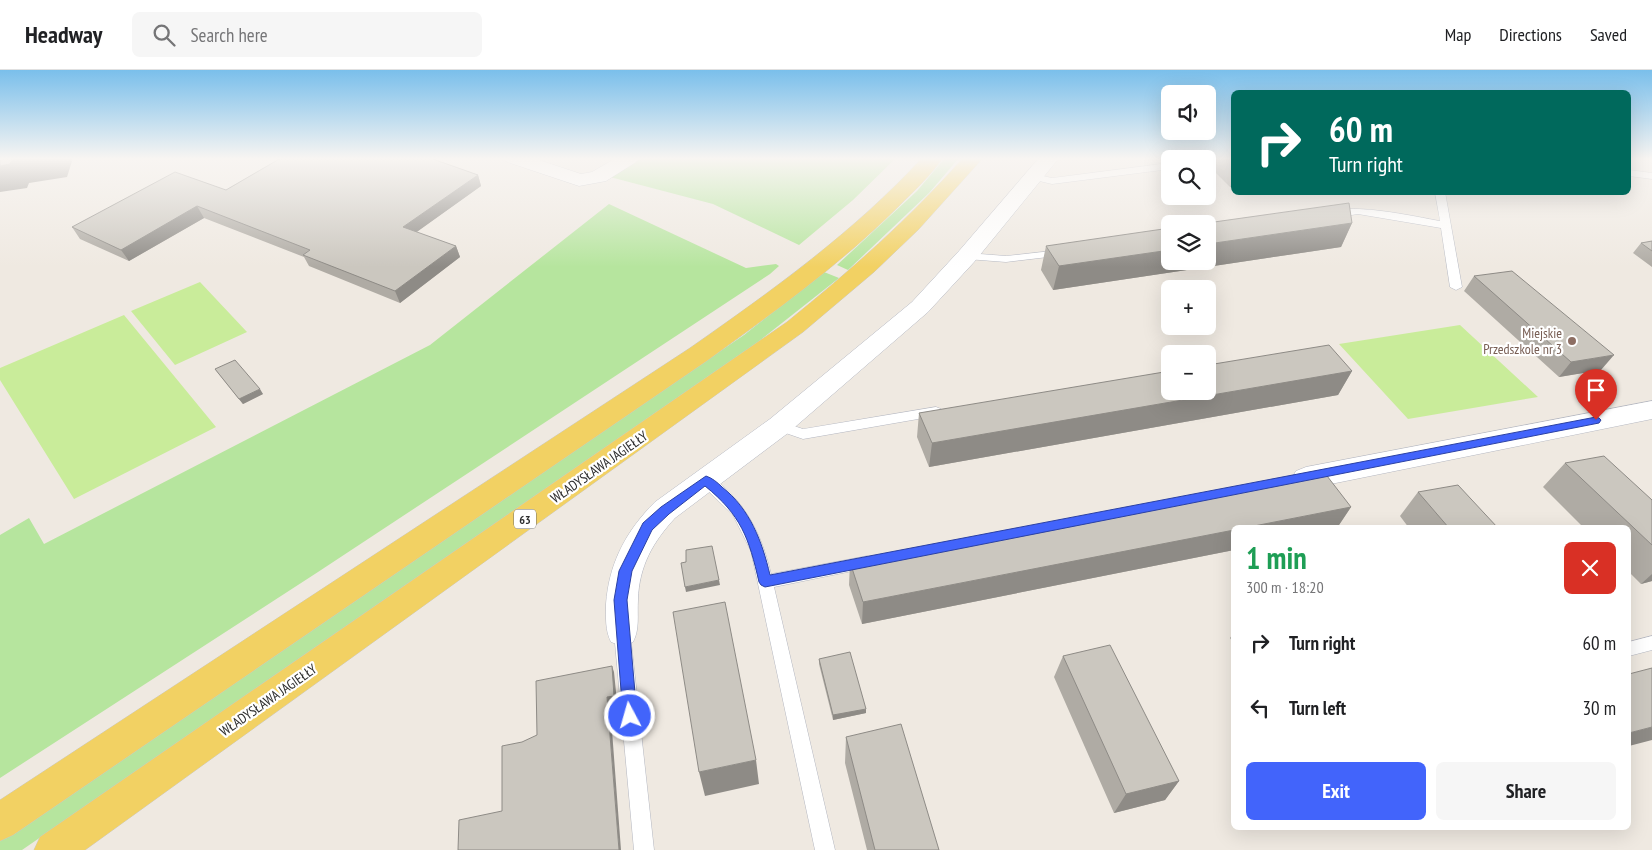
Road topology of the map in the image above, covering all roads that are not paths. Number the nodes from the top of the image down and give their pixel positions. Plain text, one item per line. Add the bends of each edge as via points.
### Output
1 (900, 194) edge
2 (943, 194) edge
3 (1020, 194) edge
4 (1440, 195) edge
5 (1320, 217) edge
6 (1444, 225) junction
7 (1070, 252) edge
8 (967, 256) junction
9 (1456, 287) dead end
10 (946, 410) edge
11 (1652, 410) edge
12 (779, 426) junction
13 (1301, 479) edge
14 (706, 480) junction
15 (881, 559) edge
16 (765, 582) junction
17 (622, 632) joint
18 (1652, 644) edge
19 (1631, 649) edge
20 (0, 822) edge
21 (52, 850) edge
22 (644, 850) edge
23 (826, 850) edge

1 - 20 main road via 832,256 707,348
2 - 21 main road, WŁADYSŁAWA JAGIEŁŁY / 63 via 856,278 795,327
3 - 8 street
4 - 6 lane
5 - 6 lane via 1358,211
6 - 9 lane
7 - 8 lane via 1006,259
8 - 12 street via 920,307
10 - 12 lane via 803,434
11 - 13 street
12 - 14 street
14 - 16 lane via 726,496 746,521 758,551
14 - 17 street via 653,521 635,549 625,571 620,600
15 - 16 lane
16 - 23 lane
17 - 22 lane
18 - 19 lane

